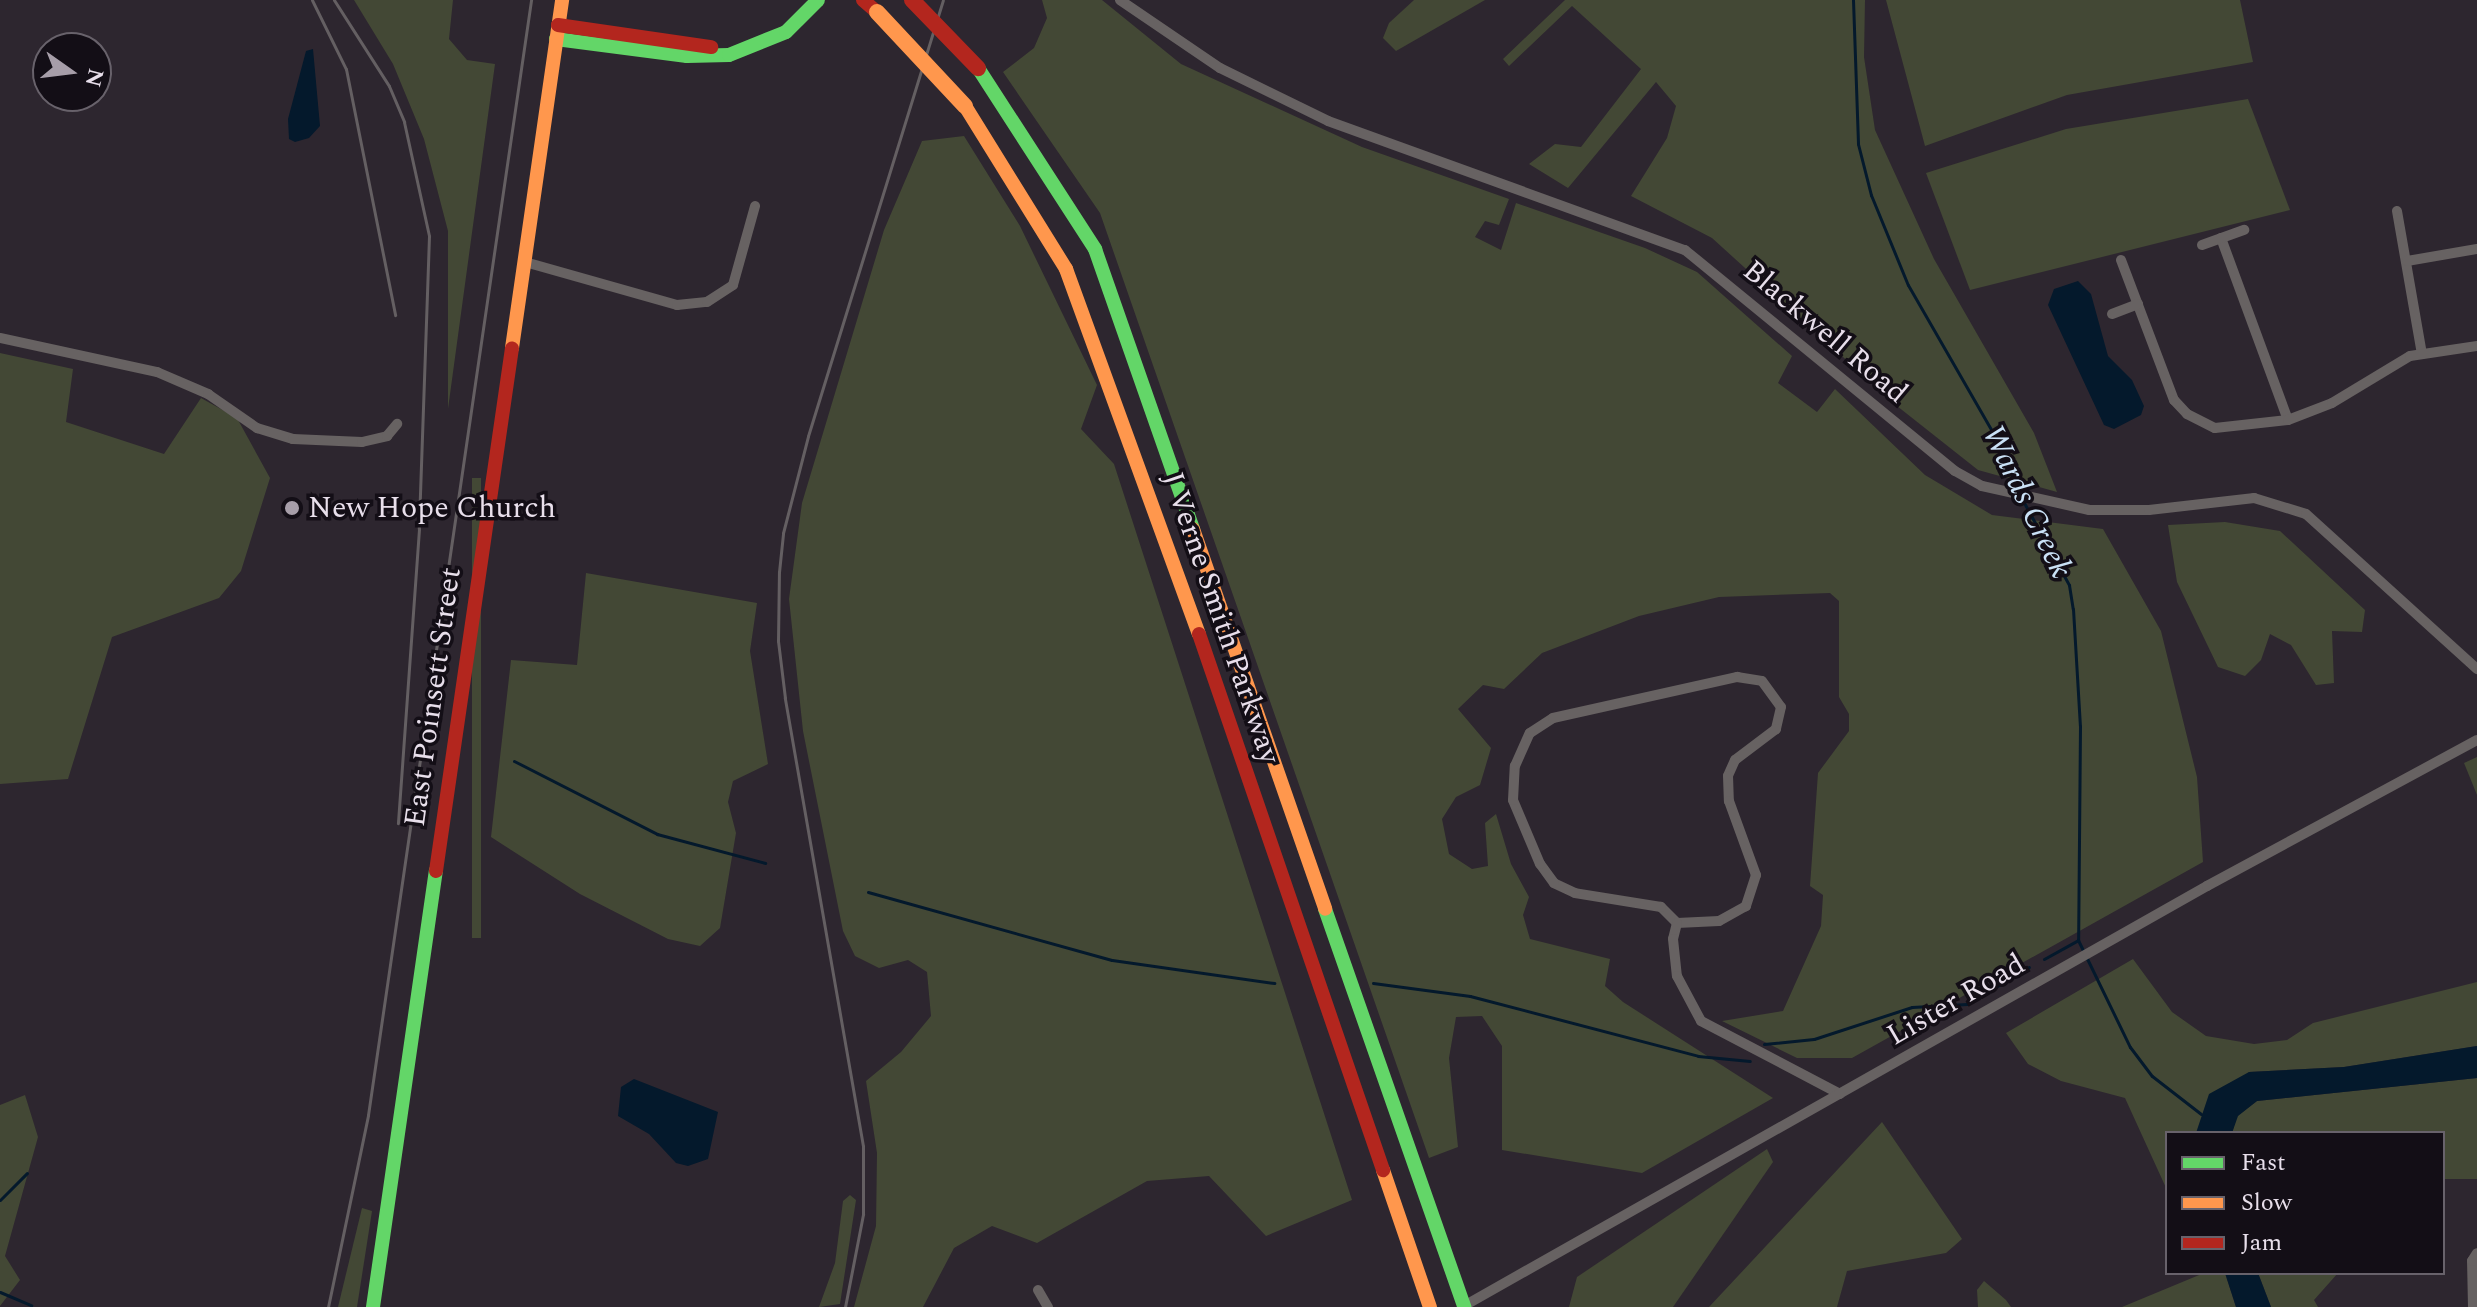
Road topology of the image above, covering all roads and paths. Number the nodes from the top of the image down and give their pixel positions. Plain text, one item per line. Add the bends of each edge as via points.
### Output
1 (562, 0) edge
2 (805, 0) edge
3 (818, 0) edge
4 (863, 0) edge
5 (912, 0) edge
6 (1120, 0) edge
7 (557, 32) junction
8 (755, 206) dead end
9 (2397, 211) dead end
10 (2244, 230) dead end
11 (2221, 238) junction
12 (2202, 245) dead end
13 (2477, 249) edge
14 (2121, 260) dead end
15 (2407, 261) junction
16 (525, 262) junction
17 (2138, 304) junction
18 (2112, 314) dead end
19 (0, 338) edge
20 (2477, 346) edge
21 (2422, 354) junction
22 (2288, 420) junction
23 (397, 424) dead end
24 (2477, 669) edge
25 (2477, 740) edge
26 (1677, 923) junction
27 (1840, 1094) junction
28 (2477, 1253) edge
29 (1038, 1290) dead end
30 (373, 1307) edge
31 (1048, 1307) edge
32 (1430, 1307) edge
33 (1463, 1307) edge
34 (2473, 1307) edge

1 - 7 main road, East Poinsett Street
2 - 7 main road via 769,32 726,46
3 - 7 main road via 772,41 729,55 687,56
4 - 32 main road, J Verne Smith Parkway, bridge via 965,106 1066,269 1127,426
5 - 33 main road, J Verne Smith Parkway, bridge via 978,68 1095,249
6 - 24 street, Blackwell Road via 1220,68 1328,121 1685,250 1955,471 2011,494 2109,511 2238,498 2285,504 2315,520
7 - 16 main road, East Poinsett Street
8 - 16 street via 733,285 707,302 677,305
9 - 15 street
10 - 11 street
11 - 12 street
11 - 22 street
13 - 15 street
14 - 17 street
15 - 21 street
16 - 30 main road, East Poinsett Street
17 - 18 street
17 - 22 street via 2174,400 2187,414 2215,428
19 - 23 street via 157,372 208,394 257,428 293,439 372,440 387,436
20 - 21 street
21 - 22 street via 2332,403
25 - 27 street, Lister Road
26 - 26 street via 1661,907 1575,893 1554,883 1517,811 1512,789 1515,766 1530,733 1544,721 1737,677 1754,678 1775,692 1780,723 1735,760 1727,788 1754,864 1755,886 1746,906 1728,918
26 - 27 street via 1677,976 1701,1021
27 - 33 street, Lister Road
28 - 34 street via 2472,1261
29 - 31 street

